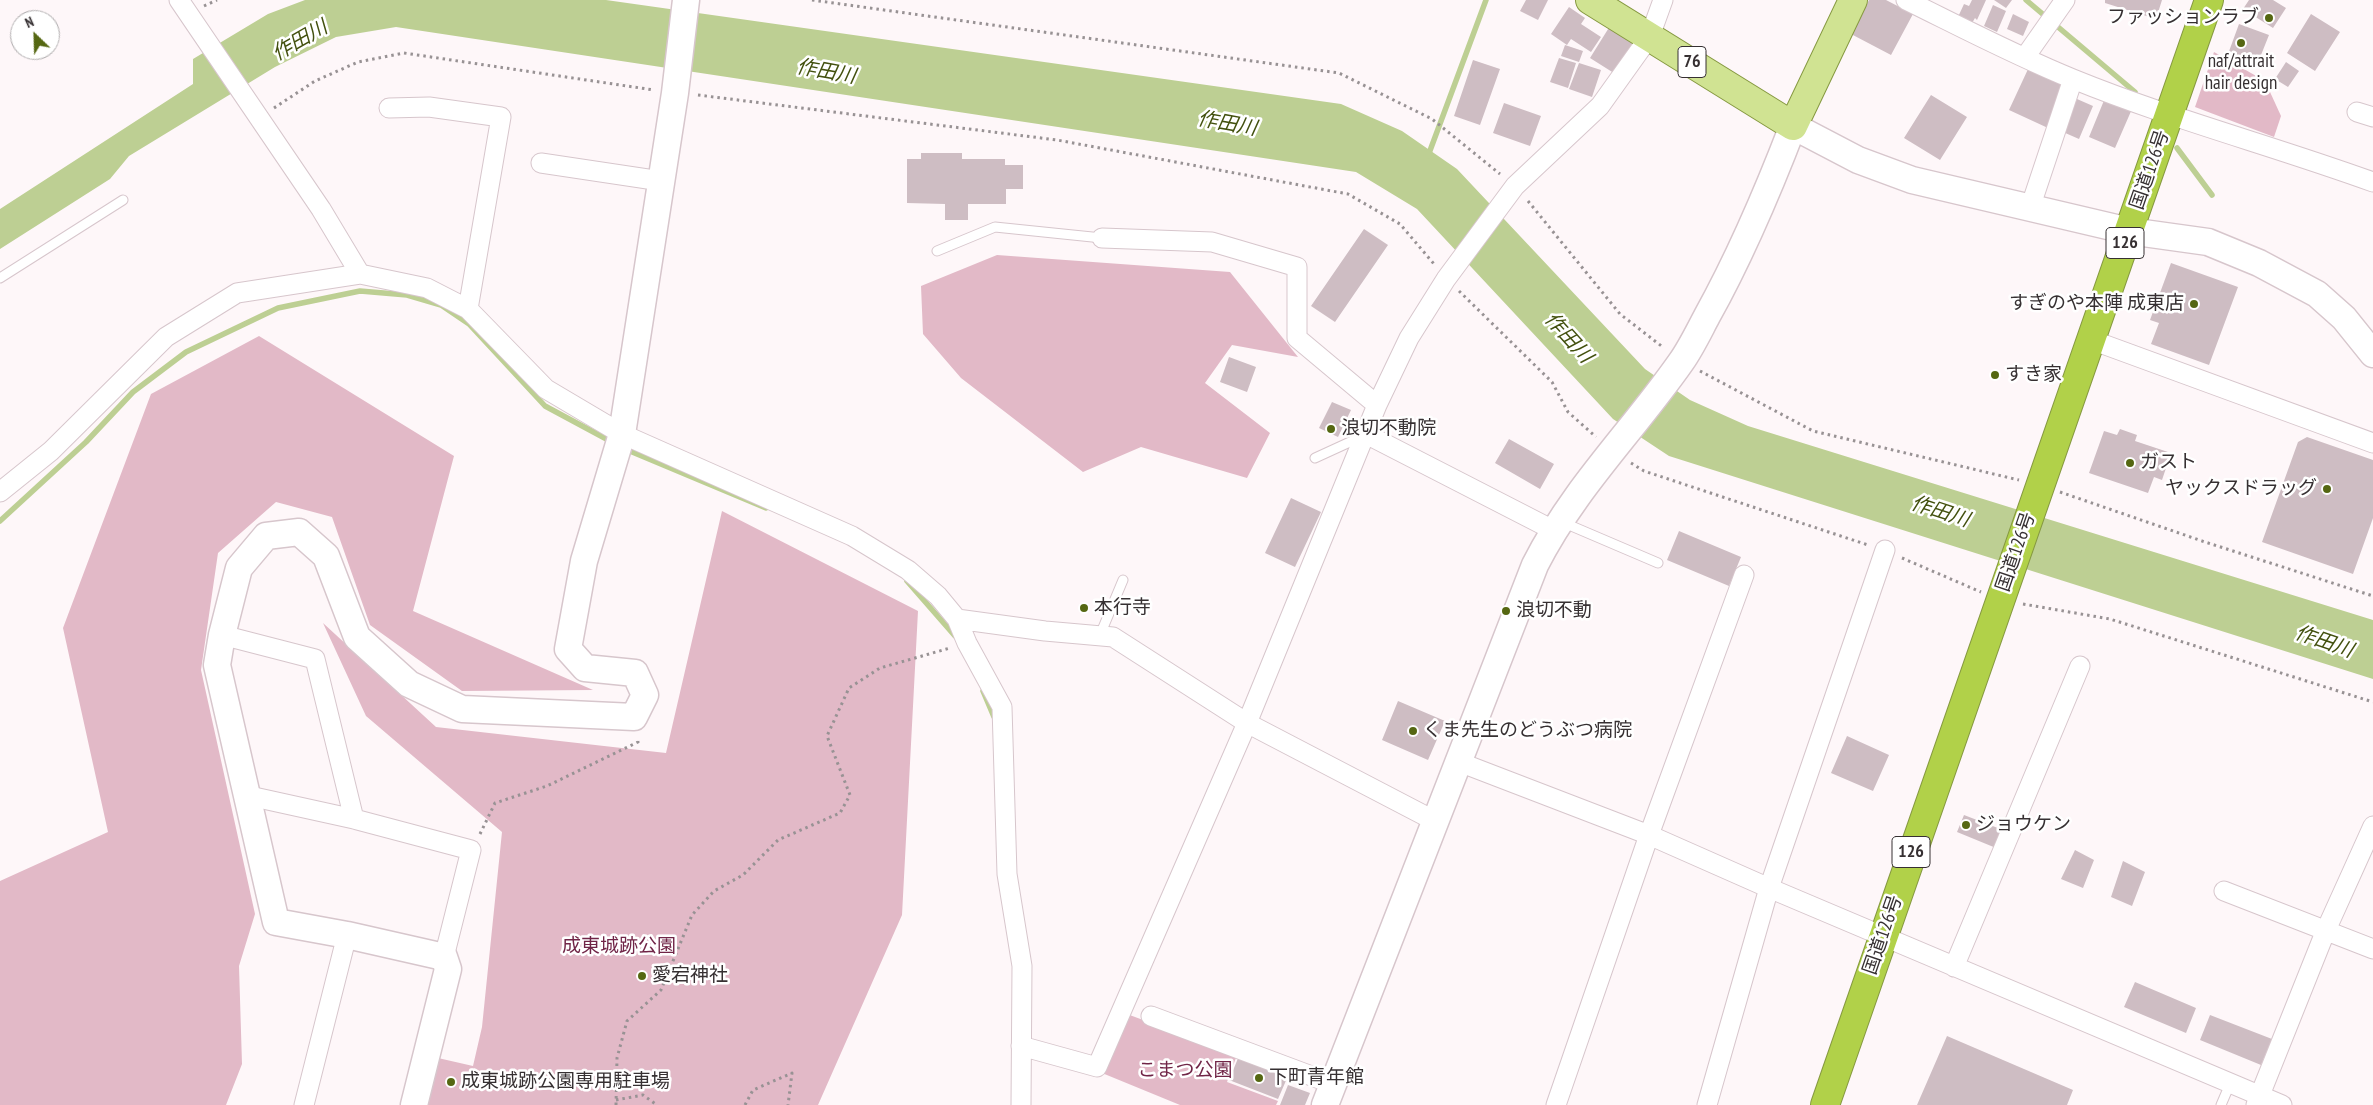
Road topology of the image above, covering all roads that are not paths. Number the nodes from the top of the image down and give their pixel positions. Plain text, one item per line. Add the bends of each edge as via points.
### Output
1 (180, 0) edge
2 (686, 0) edge
3 (1590, 0) edge
4 (1663, 0) edge
5 (1852, 0) edge
6 (1906, 0) edge
7 (2065, 0) edge
8 (2208, 0) edge
9 (1650, 36) junction
10 (2025, 58) junction
11 (2073, 79) junction
12 (389, 108) dead end
13 (2169, 115) junction
14 (1793, 126) junction
15 (540, 163) dead end
16 (661, 181) junction
17 (2373, 182) edge
18 (123, 200) dead end
19 (2030, 208) junction
20 (2129, 231) junction
21 (1102, 238) joint
22 (937, 252) dead end
23 (360, 274) junction
24 (0, 278) edge
25 (468, 309) junction
26 (2089, 339) junction
27 (2373, 354) edge
28 (1377, 405) junction
29 (1366, 434) junction
30 (620, 442) junction
31 (2373, 443) edge
32 (1315, 458) dead end
33 (0, 492) edge
34 (1556, 526) junction
35 (1885, 550) dead end
36 (1658, 564) dead end
37 (1744, 575) dead end
38 (1123, 580) dead end
39 (957, 619) junction
40 (222, 635) junction
41 (1100, 635) junction
42 (2080, 666) dead end
43 (1247, 723) junction
44 (1459, 762) junction
45 (245, 795) junction
46 (354, 819) junction
47 (1435, 821) junction
48 (2373, 826) edge
49 (1649, 835) junction
50 (1769, 888) junction
51 (2224, 891) dead end
52 (2326, 930) junction
53 (347, 934) junction
54 (1882, 935) junction
55 (2373, 949) edge
56 (444, 957) junction
57 (1954, 967) junction
58 (1151, 1016) dead end
59 (1021, 1046) junction
60 (2230, 1084) junction
61 (1329, 1095) edge
62 (2258, 1100) edge
63 (304, 1105) edge
64 (414, 1105) edge
65 (1021, 1105) edge
66 (1556, 1105) edge
67 (1707, 1105) edge
68 (1824, 1105) edge
69 (2222, 1105) edge
70 (2282, 1105) edge

1 - 23 street via 321,209
2 - 16 street
3 - 9 main road, 76
4 - 9 street
5 - 14 main road
6 - 10 street
7 - 10 street
8 - 13 highway, 国道126号 / 126
9 - 14 main road, 76
9 - 28 street via 1600,106 1515,186 1446,279 1409,338
10 - 11 street
11 - 13 street
11 - 19 street
12 - 25 street via 429,107 501,117
13 - 17 street
13 - 20 highway, 国道126号 / 126
14 - 19 street via 1858,160 1912,180
14 - 34 street via 1757,217 1682,362 1611,450
15 - 16 street
16 - 30 street
18 - 24 lane
19 - 20 street
20 - 26 highway, 国道126号 / 126
20 - 27 street via 2208,242 2292,279 2317,294 2344,318
21 - 22 lane via 995,226
21 - 28 street via 1212,242 1297,267 1297,338
23 - 25 street via 427,288
23 - 33 street via 237,293 166,337 52,451
25 - 30 street via 546,389
26 - 31 street
26 - 54 highway, 国道126号 / 126
28 - 29 street
29 - 32 lane
29 - 34 street
29 - 43 street
30 - 39 street via 852,536 908,570 938,596
30 - 40 street via 584,561 568,649 584,668 635,673 646,695 634,716 462,709 409,684 357,636 326,556 299,532 266,536 239,568
34 - 36 lane
34 - 44 street via 1535,565
35 - 50 street
37 - 49 street
38 - 41 lane
39 - 41 street
39 - 59 street via 1002,707 1007,874 1022,966
40 - 45 street via 217,665
40 - 46 street via 315,659
41 - 43 street via 1113,637
42 - 57 street
43 - 47 street
43 - 59 street via 1097,1067
44 - 47 street
44 - 49 street
45 - 46 street
45 - 53 street via 276,922
46 - 56 street via 471,850
47 - 61 street
48 - 52 street
49 - 50 street
49 - 66 street
50 - 54 street
50 - 67 street
51 - 52 street
52 - 55 street
52 - 62 street
53 - 56 street
53 - 63 street
54 - 57 street
54 - 68 highway, 国道126号 / 126
56 - 64 street via 448,969
57 - 60 street
58 - 61 street
59 - 65 street
60 - 62 street
60 - 69 lane
62 - 70 street

